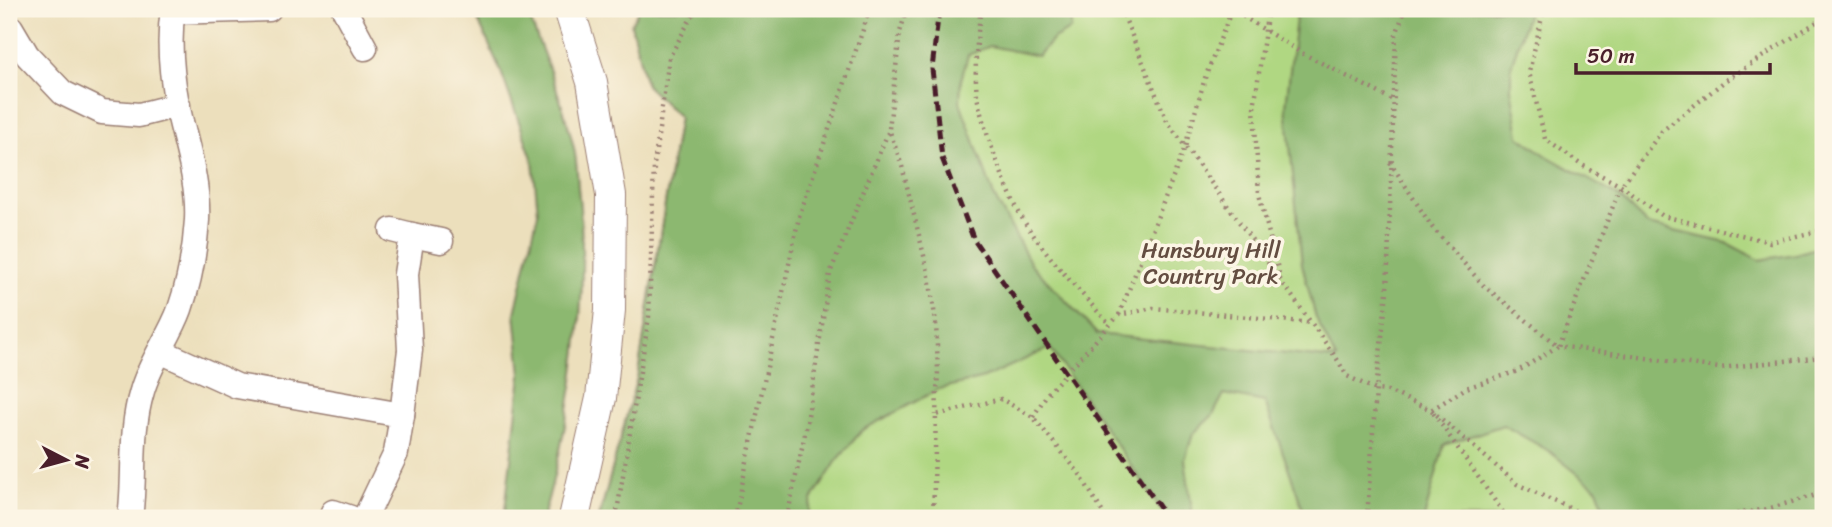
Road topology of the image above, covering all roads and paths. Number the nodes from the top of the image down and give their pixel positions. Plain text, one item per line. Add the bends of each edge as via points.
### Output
1 (269, 9) edge
2 (344, 9) edge
3 (569, 9) edge
4 (696, 9) edge
5 (870, 9) edge
6 (907, 9) edge
7 (981, 9) edge
8 (1121, 9) edge
9 (1231, 9) edge
10 (1268, 9) edge
11 (1405, 9) edge
12 (1547, 9) edge
13 (173, 11) edge
14 (1823, 19) edge
15 (12, 28) dead end
16 (1264, 30) junction
17 (365, 48) dead end
18 (18, 60) edge
19 (1393, 100) junction
20 (178, 105) junction
21 (889, 130) junction
22 (1185, 147) junction
23 (1390, 162) junction
24 (1621, 186) junction
25 (1823, 230) edge
26 (441, 241) dead end
27 (1281, 281) junction
28 (1119, 315) junction
29 (1312, 323) junction
30 (1110, 325) junction
31 (1558, 346) junction
32 (160, 351) junction
33 (1823, 357) edge
34 (1376, 390) junction
35 (1431, 410) junction
36 (402, 415) junction
37 (936, 415) junction
38 (1033, 417) junction
39 (1823, 493) edge
40 (130, 518) edge
41 (365, 518) edge
42 (574, 518) edge
43 (616, 518) edge
44 (734, 518) edge
45 (787, 518) edge
46 (933, 518) edge
47 (1106, 518) edge
48 (1367, 518) edge
49 (1507, 518) edge
50 (1591, 518) edge
51 (1709, 518) edge

1 - 13 street
2 - 17 street
3 - 42 street via 592,82 611,195 610,310 601,398
4 - 43 path via 669,58 654,165 649,317
5 - 44 path via 799,217
6 - 21 path via 900,32
7 - 30 path via 977,96 995,156 1025,223
8 - 22 path via 1167,121
9 - 16 path
9 - 22 path
10 - 16 path
11 - 19 path via 1396,35
12 - 24 path via 1529,72 1545,139
13 - 20 street via 170,59
14 - 24 path via 1726,80 1662,131
15 - 18 street
16 - 19 path
16 - 27 path via 1254,108 1259,194
18 - 20 street via 62,93 102,112 139,115
19 - 23 path
20 - 32 street via 194,169 197,217 193,261 180,310
21 - 37 path via 929,276 936,323
21 - 45 path via 830,273
22 - 27 path
22 - 28 path
23 - 31 path via 1432,227 1484,286
23 - 34 path via 1387,292
24 - 25 path via 1663,216 1770,242
24 - 31 path
26 - 36 street via 402,233 410,350
27 - 29 path
28 - 29 path via 1153,308
28 - 30 path
29 - 34 path via 1346,376
30 - 38 path via 1047,394
31 - 33 path via 1719,368
31 - 35 path via 1518,372 1466,388
32 - 36 street via 237,386
32 - 40 street via 142,389 132,430
34 - 35 path
34 - 48 path
35 - 49 path
35 - 50 path via 1517,484
36 - 41 street via 396,453
37 - 38 path via 1001,399
37 - 46 path
38 - 47 path via 1079,473
39 - 51 path via 1767,509

